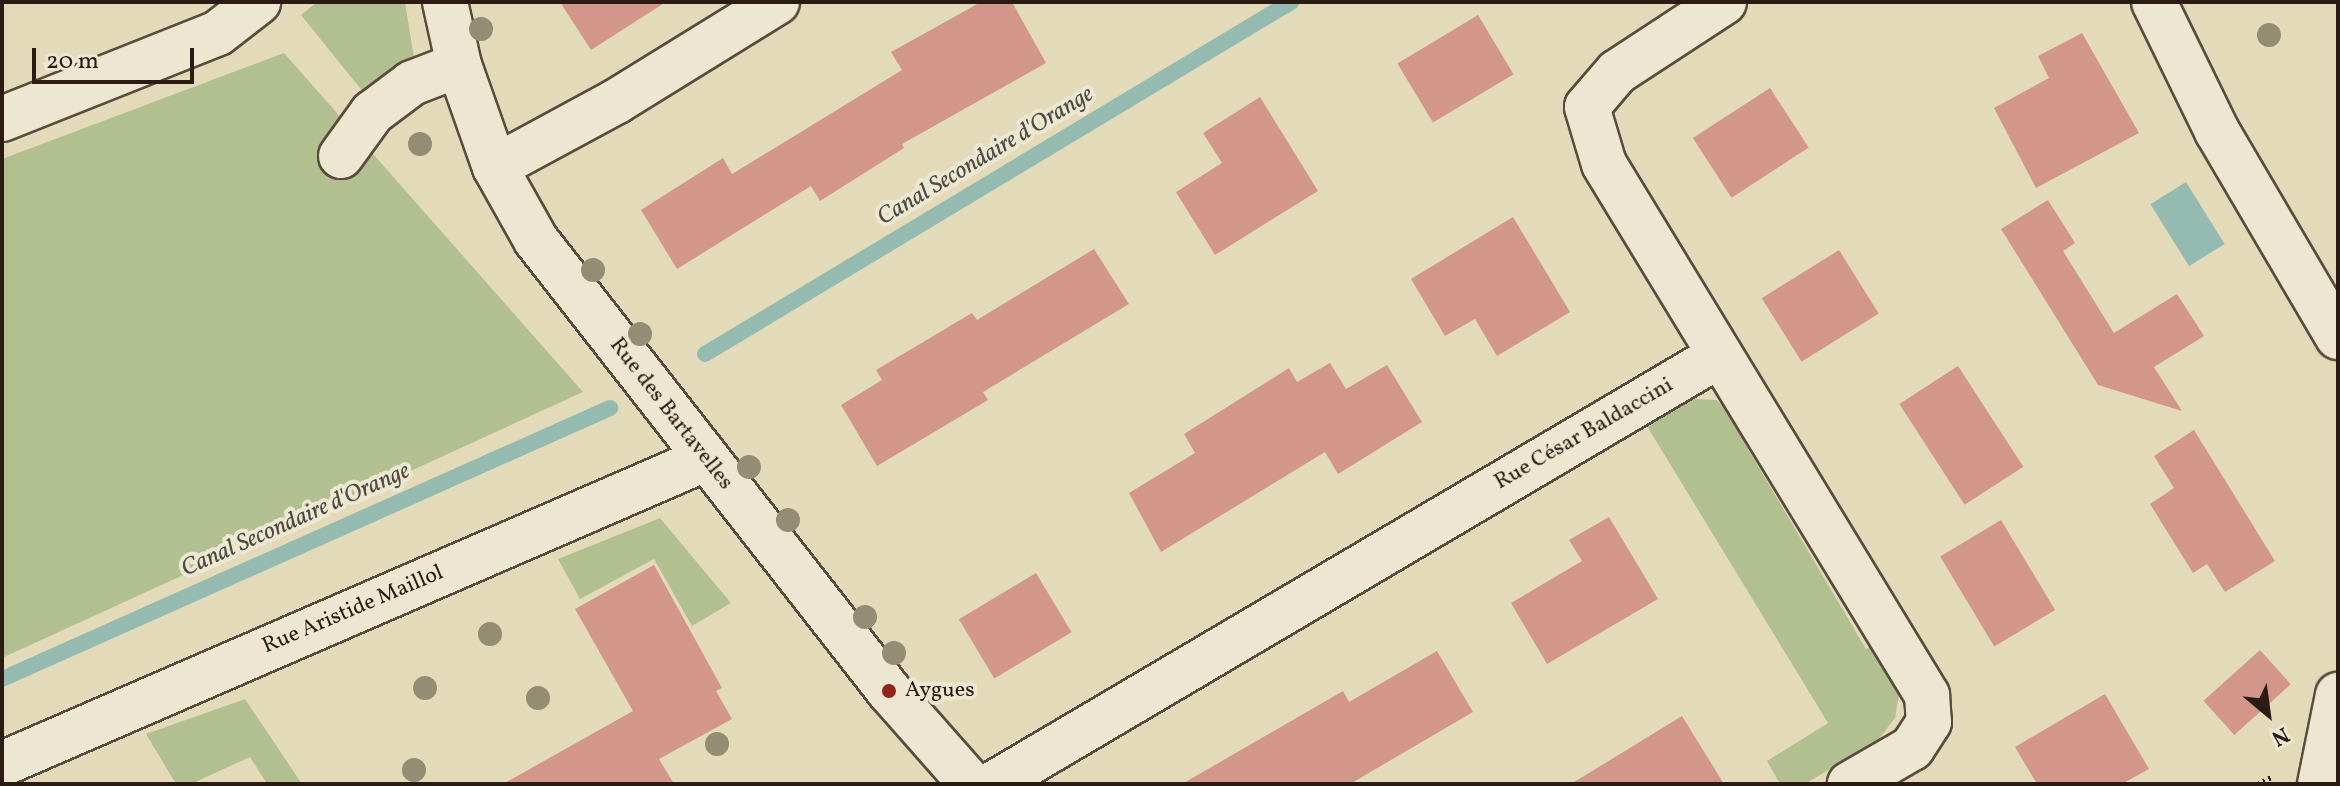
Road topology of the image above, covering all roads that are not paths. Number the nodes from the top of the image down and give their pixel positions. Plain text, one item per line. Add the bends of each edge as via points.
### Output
1 (258, 2) edge
2 (445, 2) edge
3 (777, 2) edge
4 (1724, 2) edge
5 (2154, 2) edge
6 (459, 65) junction
7 (2, 119) edge
8 (341, 156) dead end
9 (495, 167) junction
10 (2338, 337) edge
11 (1720, 355) junction
12 (705, 459) junction
13 (2338, 695) edge
14 (2, 764) edge
15 (971, 784) edge
16 (993, 784) edge
17 (1850, 784) edge
18 (2320, 784) edge

1 - 7 street via 218,33
2 - 6 street, Rue des Bartavelles
3 - 9 street via 617,101
4 - 11 street via 1617,72 1587,107 1604,164
5 - 10 street via 2217,131
6 - 8 street via 412,83 372,113
6 - 9 street, Rue des Bartavelles
9 - 12 street, Rue des Bartavelles via 536,240
11 - 16 street, Rue César Baldaccini
11 - 17 street via 1927,695 1929,722 1912,748
12 - 14 street, Rue Aristide Maillol
12 - 15 street, Rue des Bartavelles via 889,691
13 - 18 street

